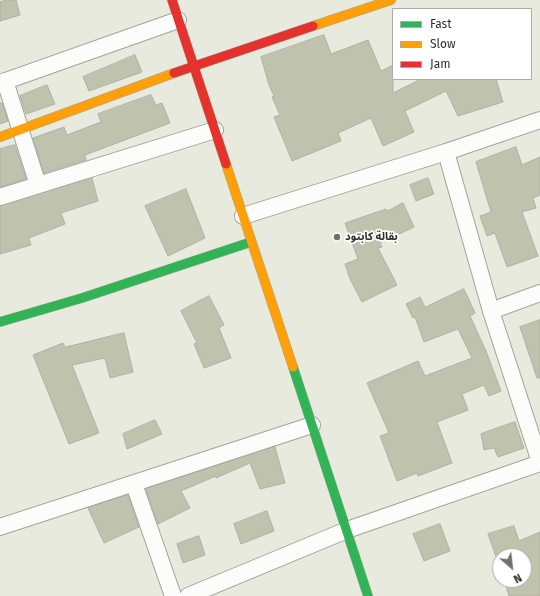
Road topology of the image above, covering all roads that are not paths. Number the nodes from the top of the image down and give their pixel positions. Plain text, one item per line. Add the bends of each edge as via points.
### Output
1 (172, 0) edge
2 (391, 0) edge
3 (178, 20) junction
4 (194, 66) junction
5 (3, 82) edge
6 (540, 120) edge
7 (21, 129) junction
8 (215, 130) junction
9 (0, 137) edge
10 (446, 152) junction
11 (38, 185) junction
12 (0, 197) edge
13 (243, 216) junction
14 (251, 242) junction
15 (540, 293) edge
16 (491, 311) junction
17 (0, 322) edge
18 (312, 425) junction
19 (540, 462) edge
20 (134, 484) junction
21 (0, 527) edge
22 (346, 530) junction
23 (173, 596) edge
24 (188, 596) edge
25 (368, 596) edge

1 - 3 street
2 - 4 street
3 - 4 street
3 - 5 street
4 - 7 street
4 - 8 street
5 - 7 street
6 - 10 street
7 - 9 street
7 - 11 street
8 - 11 street
8 - 13 street
10 - 13 street
10 - 16 street
11 - 12 street
13 - 14 street
14 - 17 street via 82,298
14 - 18 street
15 - 16 street
16 - 19 street
18 - 20 street
18 - 22 street
19 - 22 street
20 - 21 street
20 - 23 street
22 - 24 street
22 - 25 street

